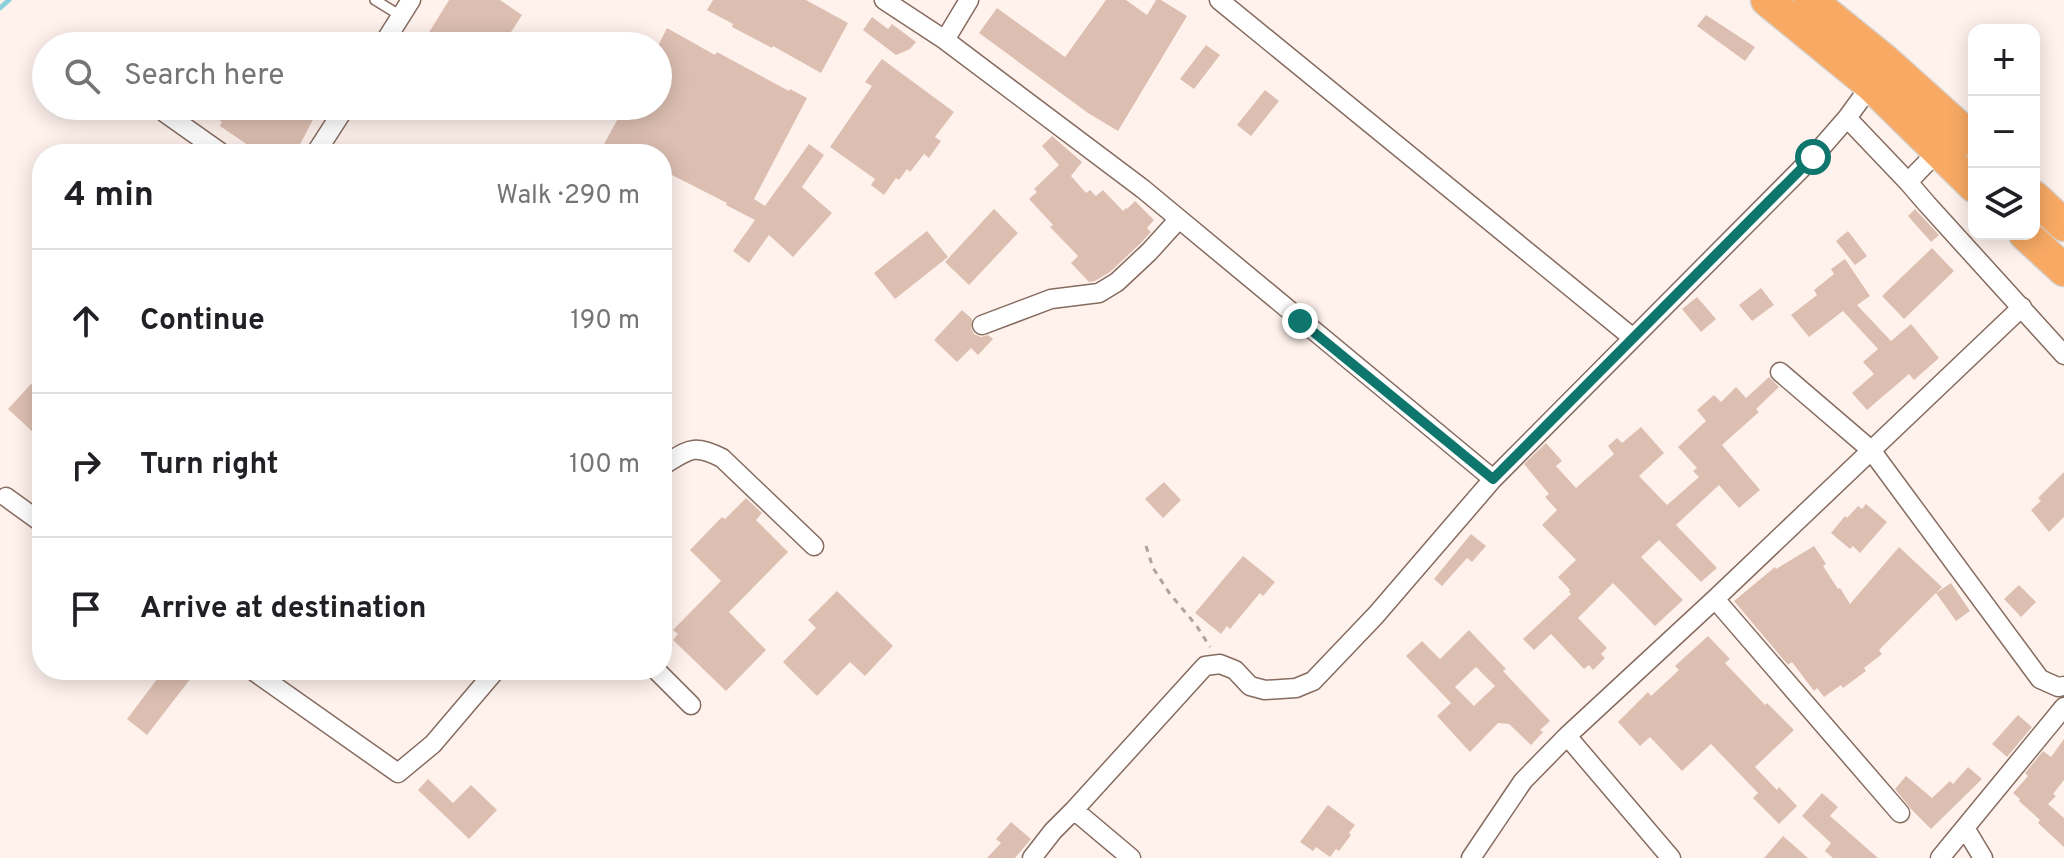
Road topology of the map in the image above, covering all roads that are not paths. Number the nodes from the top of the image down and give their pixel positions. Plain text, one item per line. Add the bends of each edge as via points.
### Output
1 (375, 0) edge
2 (884, 0) edge
3 (969, 0) edge
4 (1219, 0) edge
5 (1767, 0) edge
6 (1810, 0) edge
7 (406, 8) edge
8 (391, 32) edge
9 (945, 40) junction
10 (1871, 85) junction
11 (1847, 118) junction
12 (175, 120) edge
13 (337, 120) edge
14 (1968, 136) edge
15 (209, 144) edge
16 (321, 144) edge
17 (1938, 151) junction
18 (1968, 180) edge
19 (1908, 182) junction
20 (2040, 203) edge
21 (1178, 220) junction
22 (2064, 225) edge
23 (2032, 240) edge
24 (2064, 270) edge
25 (2022, 307) junction
26 (982, 325) dead end
27 (1633, 338) junction
28 (2064, 355) edge
29 (1780, 372) dead end
30 (1871, 450) junction
31 (672, 460) edge
32 (1493, 479) junction
33 (6, 497) dead end
34 (32, 516) edge
35 (814, 546) dead end
36 (1715, 599) junction
37 (266, 680) edge
38 (487, 680) edge
39 (666, 680) edge
40 (2064, 686) edge
41 (691, 705) dead end
42 (2064, 707) edge
43 (1567, 736) junction
44 (1074, 810) junction
45 (1900, 813) dead end
46 (1965, 828) junction
47 (1032, 858) edge
48 (1131, 858) edge
49 (1471, 858) edge
50 (1671, 858) edge
51 (1940, 858) edge
52 (1983, 858) edge

1 - 7 lane
2 - 9 street
3 - 9 street
4 - 27 street
5 - 10 highway
6 - 14 highway
7 - 8 street
9 - 21 street
10 - 11 street
10 - 17 highway
11 - 19 street
11 - 27 street
12 - 15 street
13 - 16 street
17 - 18 highway
17 - 19 street
19 - 25 street
20 - 22 highway
21 - 26 street via 1117,282 1099,293 1051,299
21 - 32 street
23 - 24 highway
25 - 28 street
25 - 30 street
27 - 32 street
29 - 30 street
30 - 36 street
30 - 40 street via 2040,679
31 - 35 street via 693,448 722,458
32 - 44 street via 1313,681 1265,690 1250,686 1235,670 1205,666
33 - 34 street
36 - 43 street
36 - 45 street
37 - 38 street via 398,773 433,744
39 - 41 street
42 - 46 street
43 - 49 street via 1523,781
43 - 50 street
44 - 47 street
44 - 48 street
46 - 51 street
46 - 52 street

